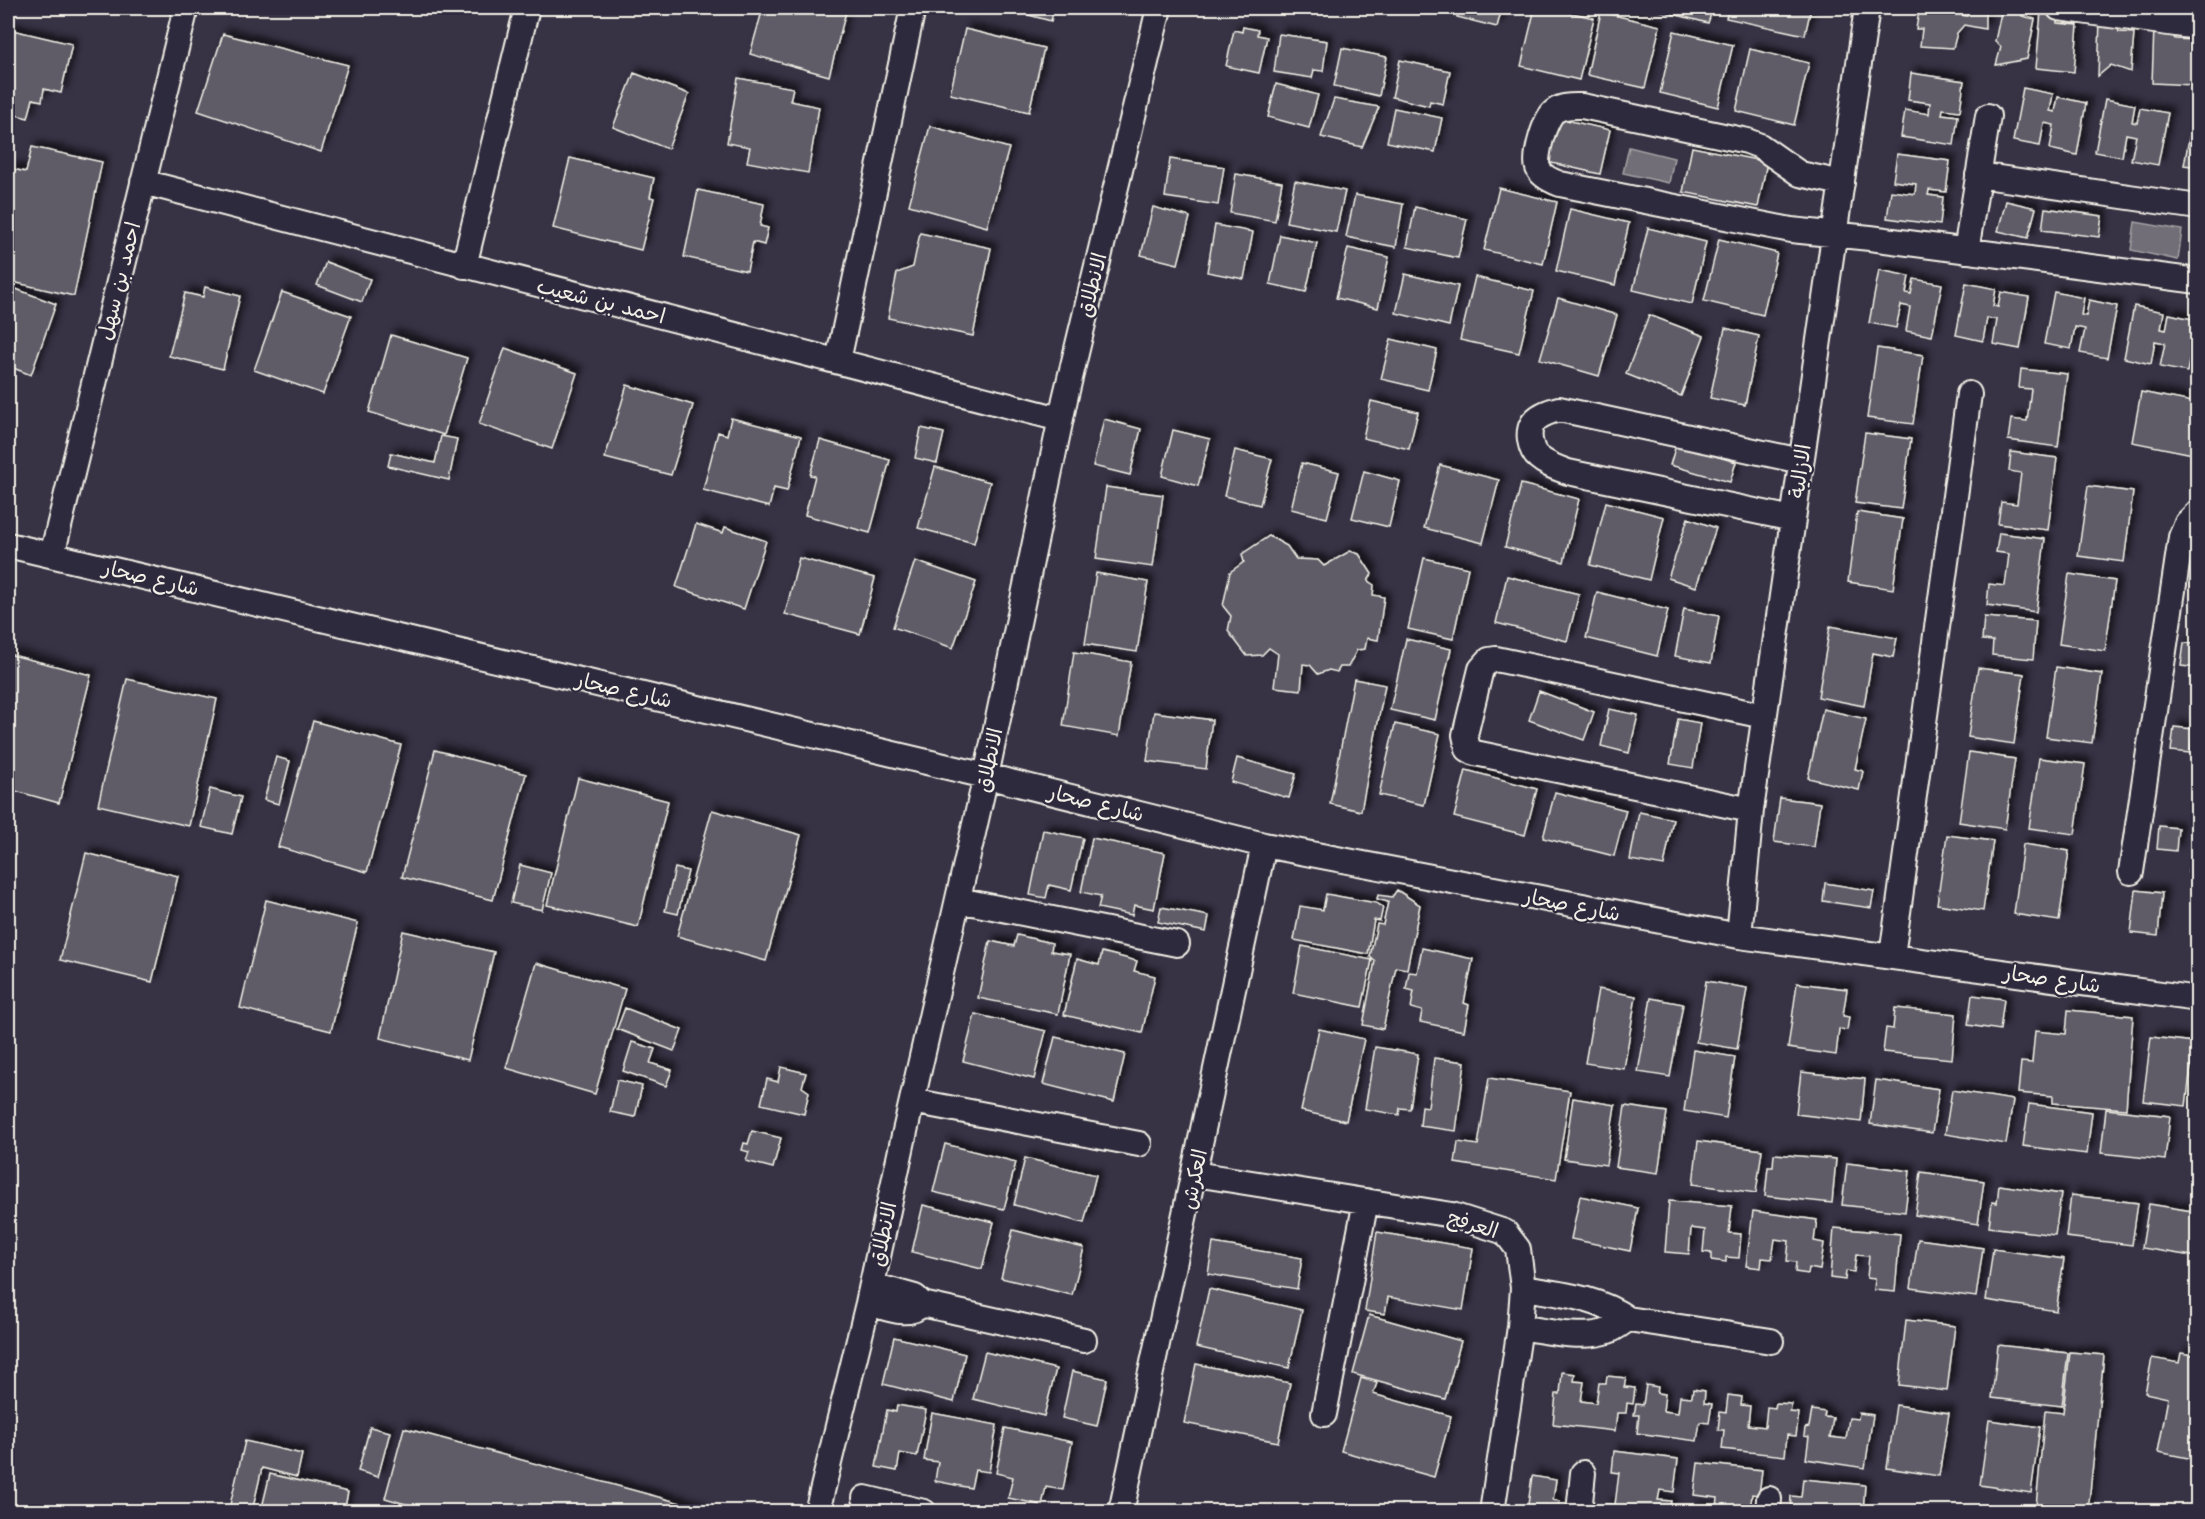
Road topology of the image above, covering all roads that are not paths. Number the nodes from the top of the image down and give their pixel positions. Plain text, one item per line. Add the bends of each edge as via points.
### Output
1 (186, 8) edge
2 (527, 8) edge
3 (913, 8) edge
4 (1159, 8) edge
5 (1867, 8) edge
6 (2059, 8) edge
7 (2198, 27) edge
8 (1988, 116) dead end
9 (1978, 175) junction
10 (143, 182) junction
11 (1842, 183) junction
12 (2198, 207) edge
13 (1834, 234) junction
14 (1966, 251) junction
15 (464, 266) junction
16 (2198, 281) edge
17 (838, 361) junction
18 (1969, 394) dead end
19 (1060, 418) junction
20 (1801, 460) junction
21 (2198, 512) edge
22 (1793, 519) junction
23 (8, 544) edge
24 (52, 555) junction
25 (1764, 716) junction
26 (986, 776) junction
27 (1751, 810) junction
28 (1264, 845) junction
29 (2131, 872) dead end
30 (958, 900) junction
31 (1739, 936) junction
32 (1177, 944) dead end
33 (1892, 956) junction
34 (2198, 999) edge
35 (912, 1101) junction
36 (1139, 1144) dead end
37 (1195, 1174) junction
38 (1365, 1201) junction
39 (1523, 1288) junction
40 (870, 1294) junction
41 (1628, 1319) junction
42 (1520, 1327) junction
43 (1084, 1340) dead end
44 (1772, 1341) dead end
45 (1324, 1414) dead end
46 (1583, 1473) dead end
47 (865, 1498) dead end
48 (817, 1512) edge
49 (924, 1512) edge
50 (1121, 1512) edge
51 (1492, 1512) edge
52 (1579, 1512) edge

1 - 10 street, احمد بن سهل
2 - 15 street
3 - 17 street
4 - 19 street, الانطلاق
5 - 11 street, الازالية
6 - 7 street
8 - 9 street
9 - 12 street
9 - 14 street
10 - 15 street, احمد بن شعيب
10 - 24 street, احمد بن سهل
11 - 13 street, الازالية
11 - 13 street via 1800,174 1747,141 1582,106 1567,106 1553,112 1546,122 1537,160 1544,175 1560,184 1791,230
13 - 14 street
13 - 20 street, الازالية
14 - 16 street
15 - 17 street, احمد بن شعيب
17 - 19 street, احمد بن شعيب
18 - 33 street
19 - 26 street, الانطلاق
20 - 22 street, الازالية
20 - 22 street via 1559,409 1545,412 1530,428 1535,455 1550,466
21 - 29 street via 2181,537
22 - 25 street, الازالية
23 - 24 street, شارع صحار
24 - 26 street, شارع صحار
25 - 27 street, الازالية
25 - 27 street via 1496,659 1489,660 1481,669 1465,735 1468,749 1475,753
26 - 28 street, شارع صحار
26 - 30 street, الانطلاق
27 - 31 street, الازالية
28 - 31 street, شارع صحار
28 - 37 street, العكرش
30 - 32 street
30 - 35 street, الانطلاق
31 - 33 street, شارع صحار
33 - 34 street, شارع صحار
35 - 36 street
35 - 40 street, الانطلاق
37 - 38 street, العرفج
37 - 50 street, العكرش
38 - 39 street, العرفج via 1452,1215 1505,1232 1518,1249
38 - 45 street
39 - 41 street via 1608,1306
39 - 42 street, العرفج
40 - 43 street via 907,1312 922,1304
40 - 48 street, الانطلاق
41 - 42 street via 1602,1333
41 - 44 street
42 - 51 street, العرفج
46 - 52 street
47 - 49 street

